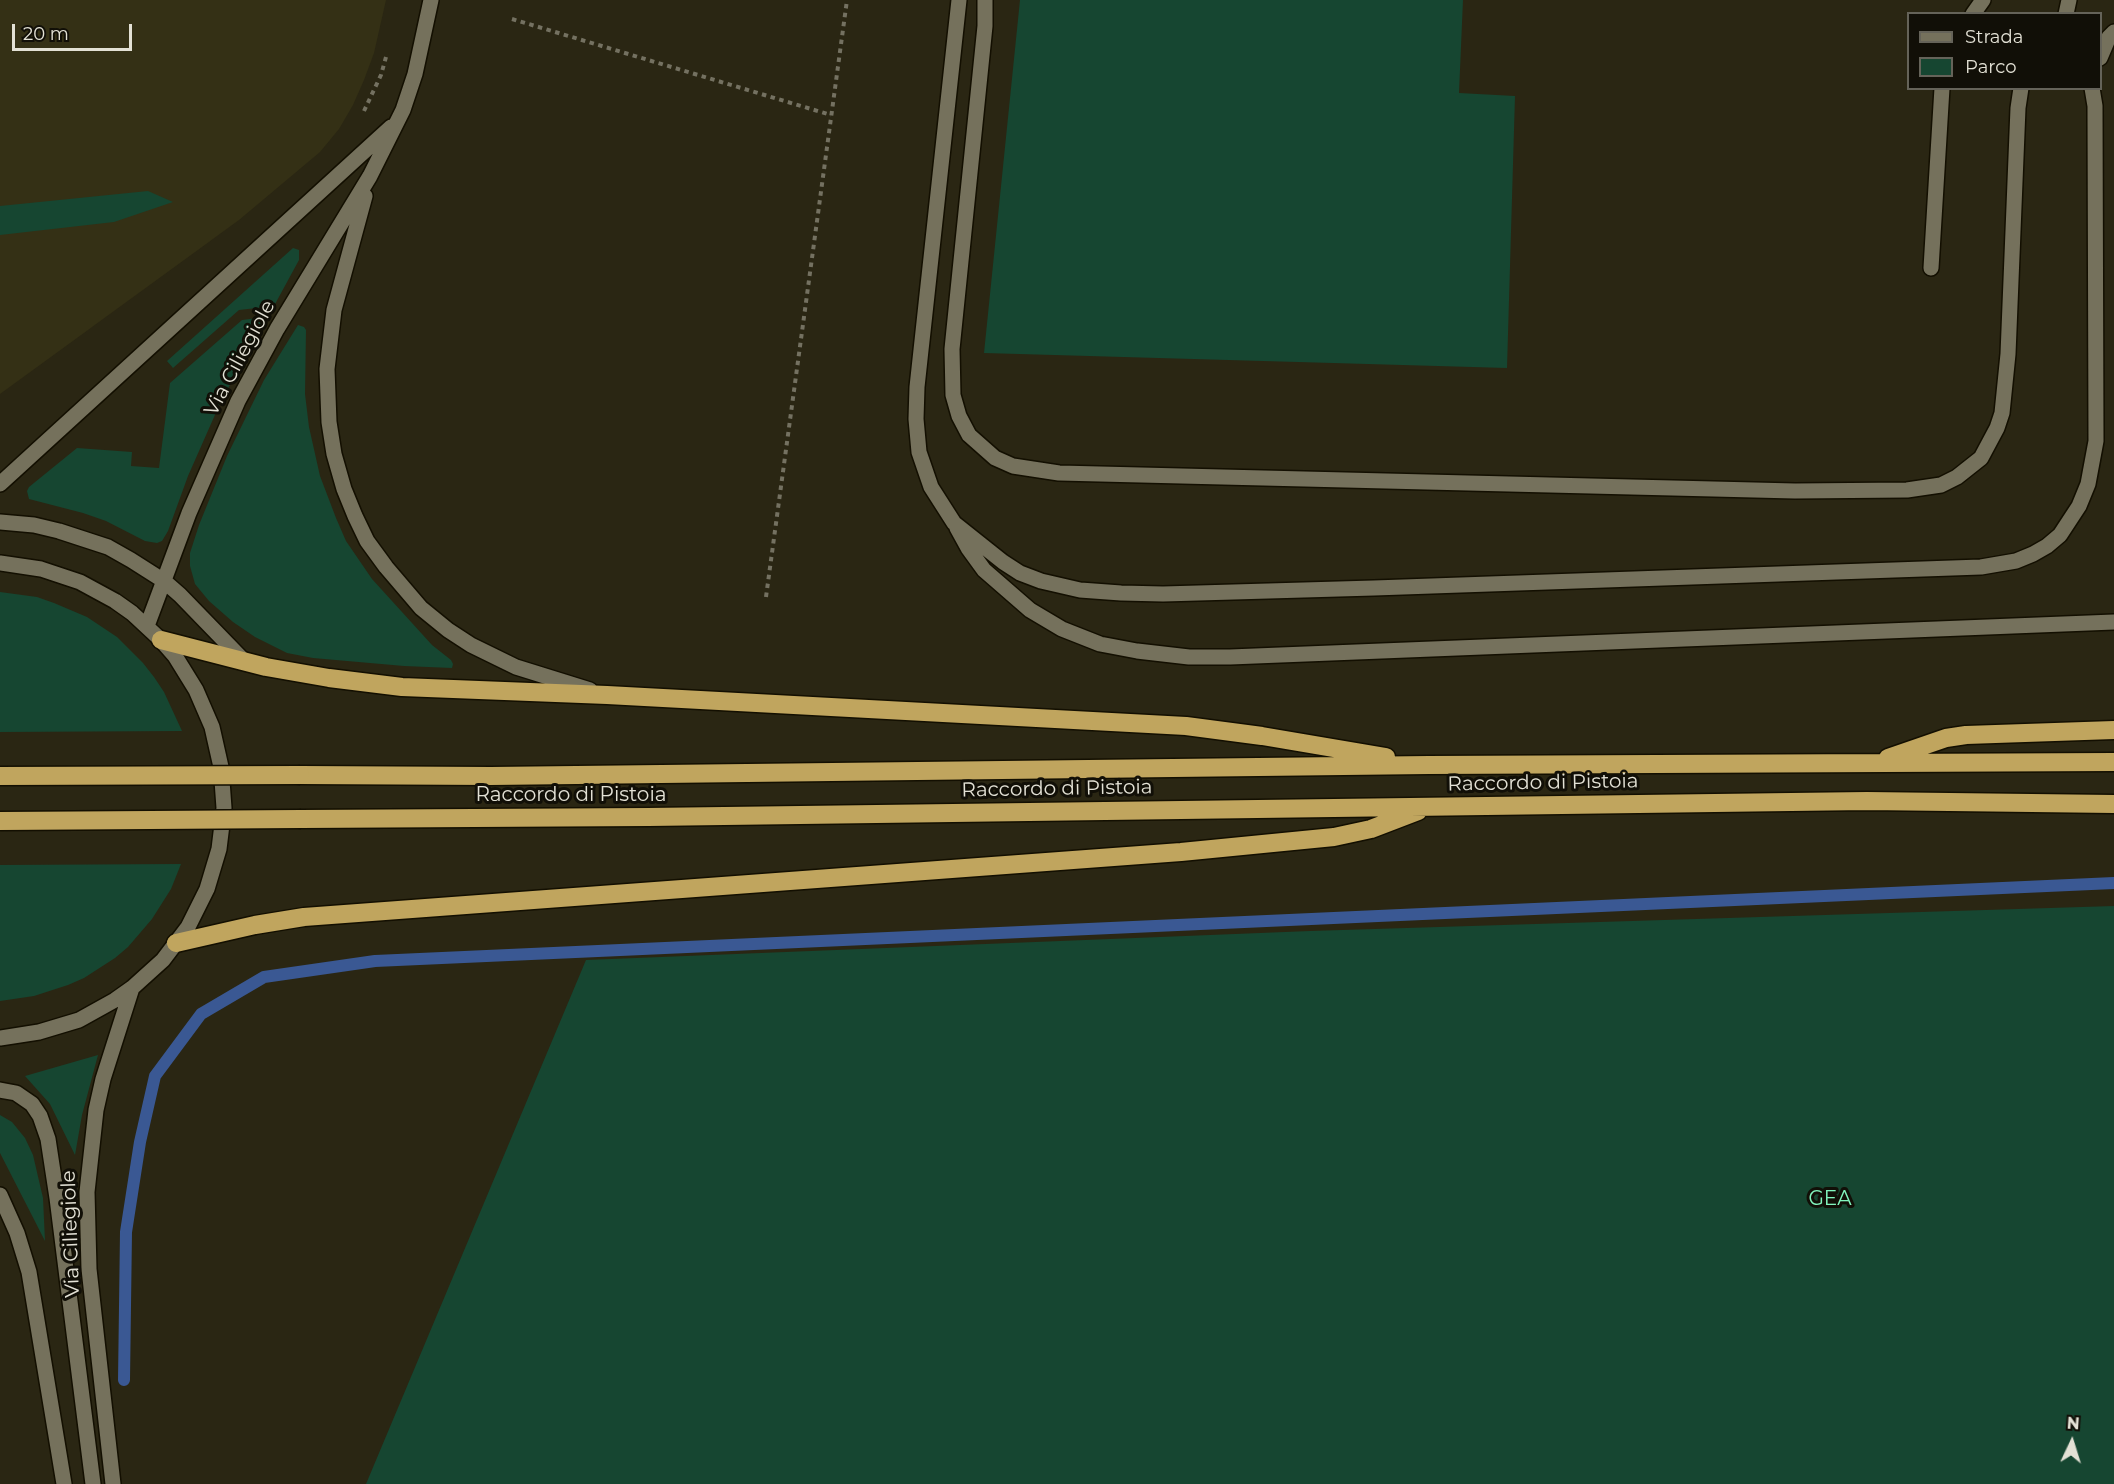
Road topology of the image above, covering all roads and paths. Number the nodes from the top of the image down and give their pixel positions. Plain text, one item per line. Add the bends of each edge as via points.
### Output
1 (431, 0) edge
2 (847, 0) edge
3 (959, 0) edge
4 (985, 0) edge
5 (512, 19) dead end
6 (2114, 32) edge
7 (2102, 53) edge
8 (1941, 90) edge
9 (2021, 90) edge
10 (2093, 90) edge
11 (831, 115) junction
12 (395, 123) junction
13 (370, 176) junction
14 (1931, 268) dead end
15 (0, 484) edge
16 (0, 522) edge
17 (954, 523) junction
18 (0, 563) edge
19 (164, 581) junction
20 (766, 597) dead end
21 (2114, 622) edge
22 (147, 626) junction
23 (162, 640) junction
24 (246, 662) junction
25 (608, 695) junction
26 (2114, 730) edge
27 (2114, 762) edge
28 (1872, 764) junction
29 (1429, 765) junction
30 (0, 776) edge
31 (2114, 804) edge
32 (1431, 807) junction
33 (0, 821) edge
34 (176, 943) junction
35 (132, 988) junction
36 (0, 1038) edge
37 (0, 1090) edge
38 (0, 1195) edge
39 (64, 1484) edge
40 (93, 1484) edge
41 (113, 1484) edge

1 - 12 street, Via Ciliegiole via 412,83
2 - 11 path
3 - 17 street via 916,419 919,452 931,487
4 - 9 street via 952,349 953,395 969,435 995,458 1013,466 1059,473 1795,491 1907,490 1941,485 1981,458 2002,413
5 - 11 path
6 - 7 street
8 - 14 street
10 - 17 street via 2097,422 2093,463 2079,506 2065,528 2047,546 2016,561 1982,567 1832,573 1121,593 1080,590 1020,573
11 - 20 path
12 - 13 street, Via Ciliegiole
12 - 15 street, Via Ciliegiole
13 - 19 street, Via Ciliegiole via 238,400
13 - 25 street via 334,310 327,369 334,454 355,516 386,567 421,608 448,630 516,667
16 - 19 street via 34,525 84,538 124,556
17 - 21 street via 984,570 1030,610 1062,629 1100,644 1189,657
18 - 22 street via 41,569 80,582 115,601
19 - 22 street, Via Ciliegiole
19 - 24 street
22 - 23 street
23 - 24 highway
23 - 34 street via 186,672 205,708 218,747 224,787 222,829 213,870 198,909
24 - 25 highway via 402,687
25 - 29 highway via 1186,726
26 - 28 highway via 1966,735 1946,738
27 - 28 highway, Raccordo di Pistoia
28 - 29 highway, Raccordo di Pistoia
29 - 30 highway, Raccordo di Pistoia, bridge via 491,776
31 - 32 highway, Raccordo di Pistoia via 1867,801
32 - 33 highway, Raccordo di Pistoia, bridge
32 - 34 highway via 1371,829 1334,837 1181,852 304,917
34 - 35 street
35 - 36 street via 79,1020
35 - 41 street, Via Ciliegiole via 96,1110 87,1192 89,1269
37 - 40 street via 16,1093 32,1104 48,1139
38 - 39 street, Via Ciliegiole via 29,1272

